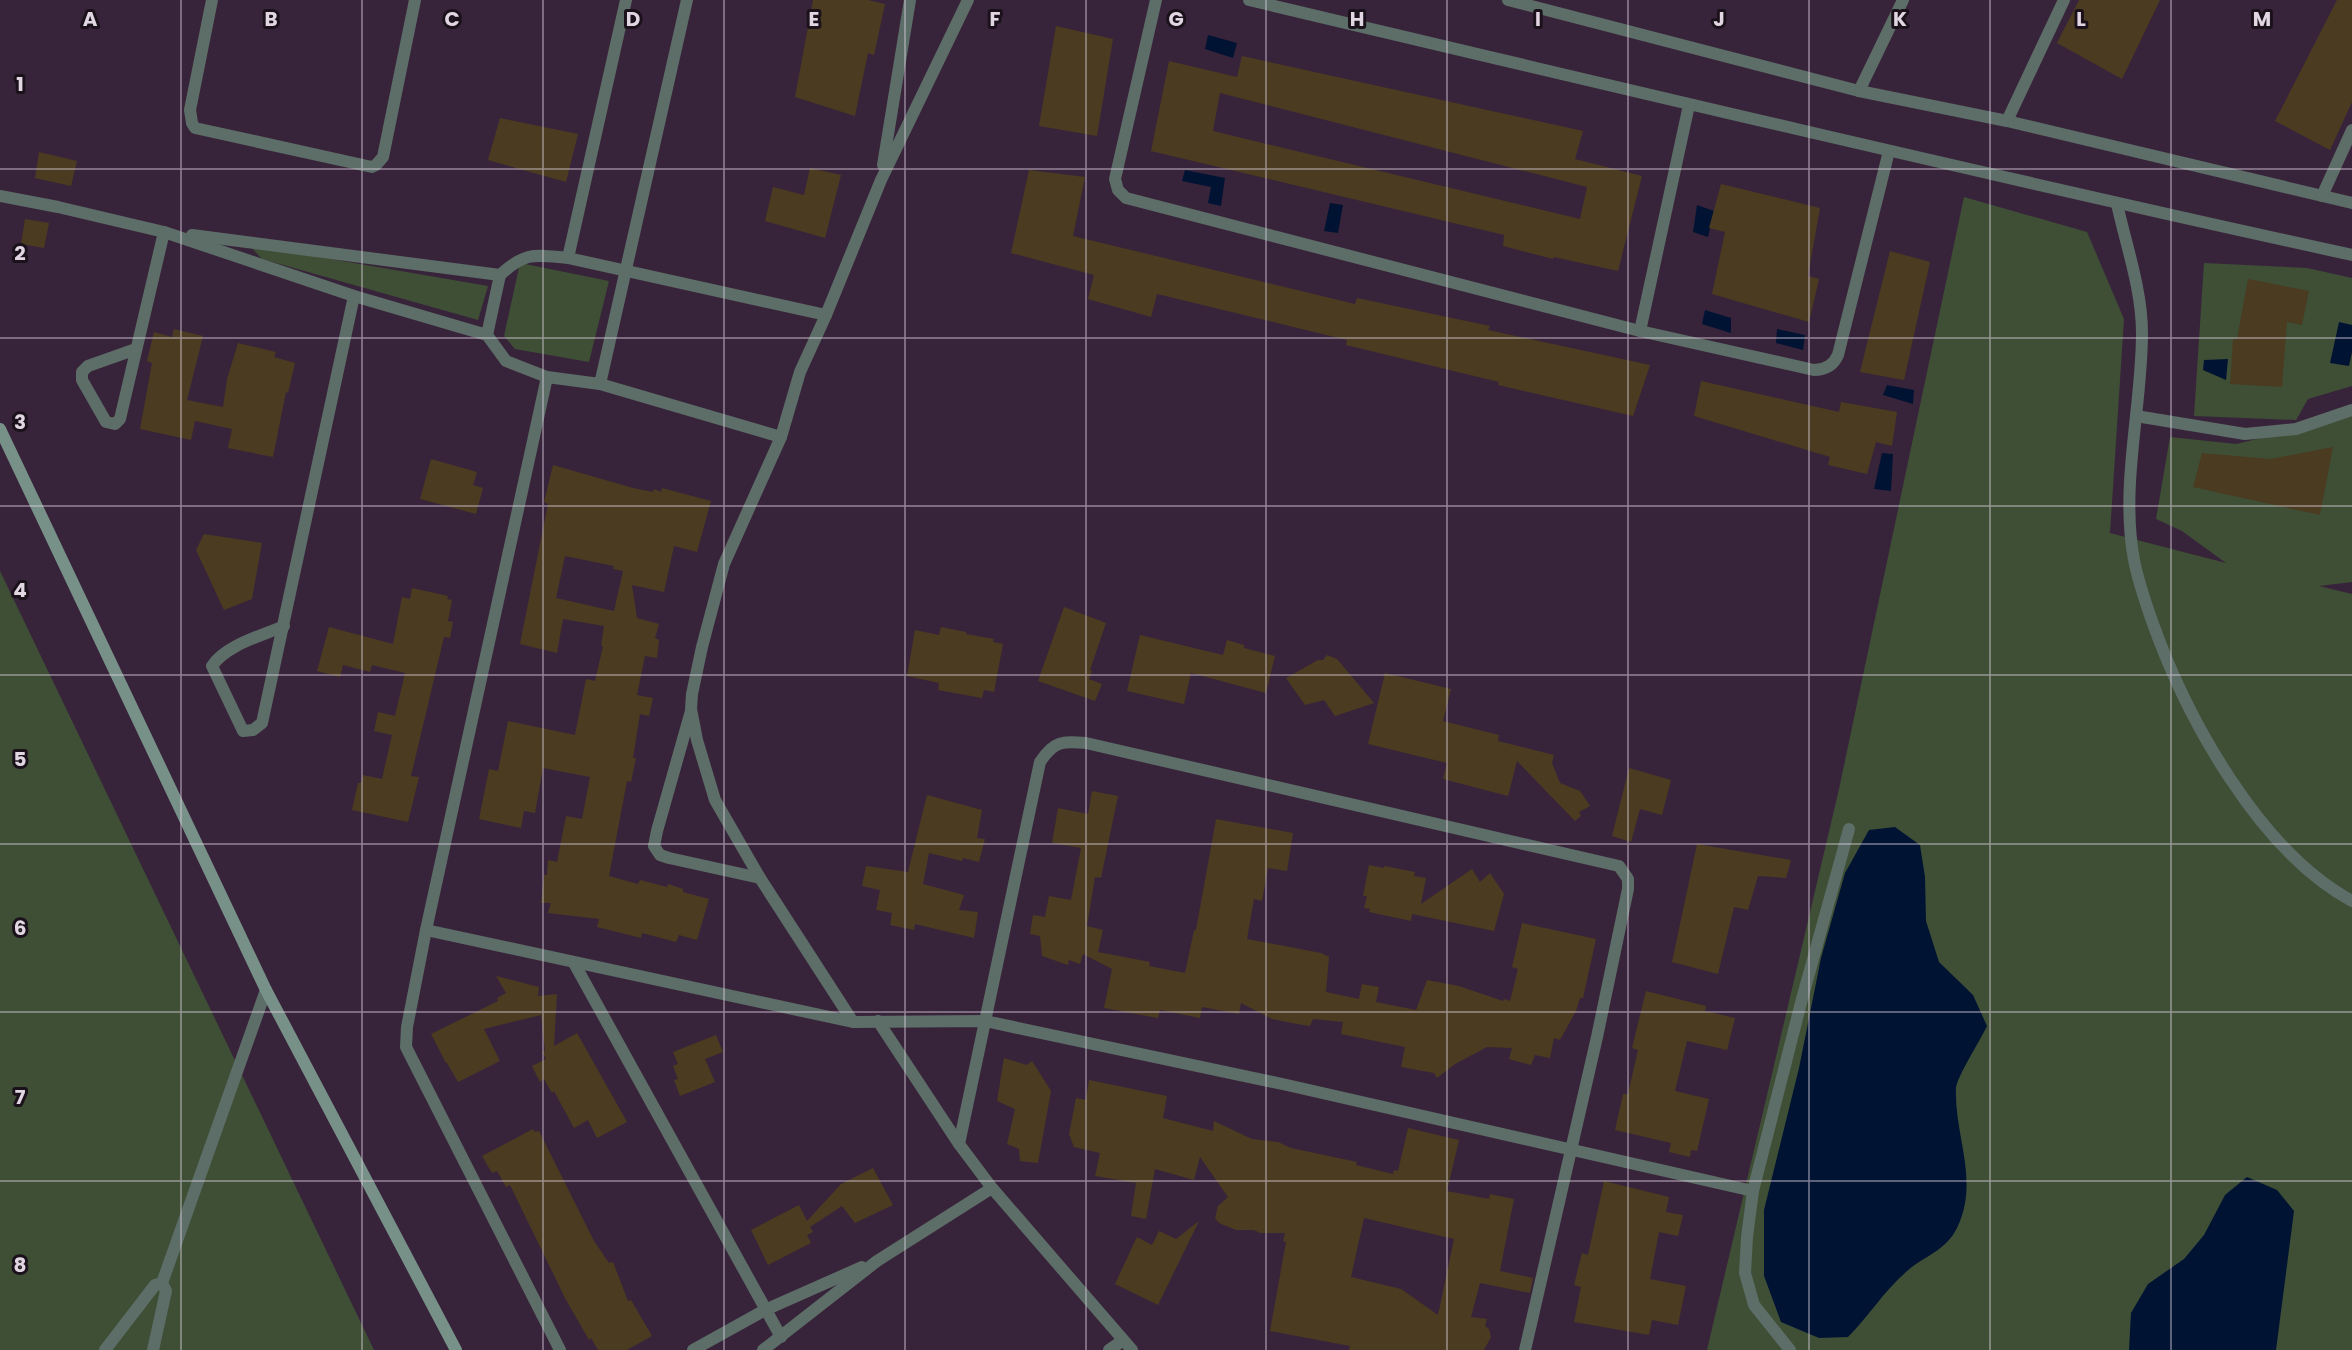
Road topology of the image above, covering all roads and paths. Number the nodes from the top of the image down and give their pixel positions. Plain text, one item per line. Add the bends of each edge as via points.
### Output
1 (212, 0) edge
2 (415, 0) edge
3 (626, 0) edge
4 (687, 0) edge
5 (910, 0) edge
6 (968, 0) edge
7 (1156, 0) edge
8 (1249, 0) edge
9 (1508, 0) edge
10 (1903, 0) edge
11 (2064, 0) edge
12 (1859, 91) junction
13 (1689, 105) junction
14 (2007, 121) junction
15 (2352, 130) edge
16 (1889, 151) junction
17 (881, 180) junction
18 (0, 196) edge
19 (2322, 196) junction
20 (2352, 203) edge
21 (2117, 204) junction
22 (164, 232) junction
23 (2352, 255) edge
24 (568, 258) junction
25 (626, 269) junction
26 (500, 275) junction
27 (354, 296) junction
28 (826, 315) junction
29 (1640, 331) junction
30 (487, 335) junction
31 (136, 349) junction
32 (547, 377) junction
33 (600, 384) junction
34 (2352, 410) edge
35 (2136, 416) junction
36 (0, 429) edge
37 (781, 437) junction
38 (284, 626) junction
39 (691, 709) junction
40 (1849, 829) dead end
41 (760, 878) junction
42 (2352, 901) edge
43 (426, 930) junction
44 (574, 963) junction
45 (266, 990) junction
46 (878, 1021) junction
47 (985, 1021) junction
48 (853, 1022) junction
49 (959, 1144) junction
50 (1572, 1148) junction
51 (992, 1188) junction
52 (1753, 1191) junction
53 (877, 1261) junction
54 (162, 1284) junction
55 (765, 1310) junction
56 (781, 1337) junction
57 (1122, 1341) junction
58 (105, 1350) edge
59 (153, 1350) edge
60 (456, 1350) edge
61 (560, 1350) edge
62 (693, 1350) edge
63 (763, 1350) edge
64 (1109, 1350) edge
65 (1132, 1350) edge
66 (1526, 1350) edge
67 (1791, 1350) edge

1 - 2 street via 190,110 195,128 372,167 383,157
3 - 24 street
4 - 25 street
5 - 17 street
6 - 17 street
7 - 29 street via 1116,179 1122,195
8 - 13 street
9 - 12 street
10 - 12 street
11 - 14 street
12 - 14 street
13 - 16 street
13 - 29 street
14 - 19 street
15 - 19 street
16 - 21 street
16 - 29 street via 1838,355 1831,366 1814,370
17 - 28 street
18 - 22 street
19 - 20 street
21 - 23 street
21 - 35 street via 2137,290 2142,331
22 - 26 street
22 - 27 street
22 - 31 street
24 - 25 street
24 - 26 street via 528,256
25 - 28 street
25 - 33 street
26 - 30 street
27 - 30 street
27 - 38 street
28 - 37 street via 800,372
30 - 32 street via 506,361
31 - 31 street via 120,419 115,424 106,422 82,380 82,372 88,366
32 - 33 street
32 - 43 street
33 - 37 street
34 - 35 street via 2296,429 2245,434
35 - 42 street via 2130,501 2134,559 2168,664 2206,739 2253,809 2304,867
36 - 45 street
37 - 39 street via 724,564 702,647
38 - 38 street via 227,651 212,666 243,731 262,723
39 - 41 street via 715,800
39 - 41 street via 654,846 660,855 669,858
40 - 52 street
41 - 48 street
43 - 44 street
43 - 61 street via 406,1027 406,1047
44 - 48 street
44 - 55 street
45 - 54 street
45 - 60 street
46 - 47 street
46 - 48 street
46 - 49 street
47 - 49 street
47 - 50 street
47 - 50 street via 1040,762 1056,745 1086,743 1619,866 1628,879 1628,889
49 - 51 street
50 - 52 street
50 - 66 street
51 - 53 street
51 - 57 street
52 - 67 street via 1745,1273 1754,1305
53 - 55 street
53 - 56 street
54 - 58 street via 155,1284
54 - 59 street via 166,1291
55 - 56 street
55 - 62 street
56 - 63 street
57 - 64 street
57 - 65 street

